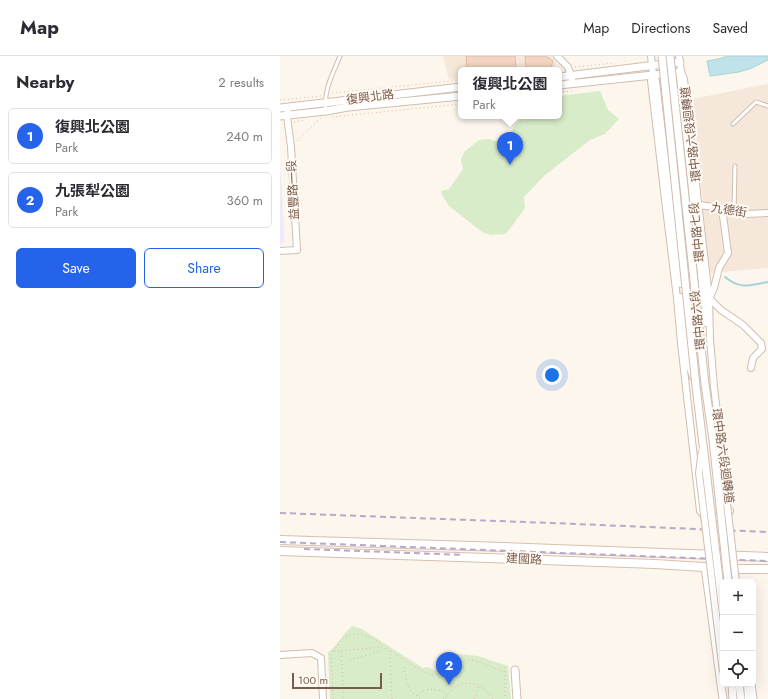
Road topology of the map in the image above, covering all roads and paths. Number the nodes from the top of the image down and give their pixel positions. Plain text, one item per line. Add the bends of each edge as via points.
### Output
1 (340, 56) edge
2 (557, 56) edge
3 (651, 56) edge
4 (662, 56) edge
5 (670, 56) edge
6 (680, 59) edge
7 (614, 63) dead end
8 (652, 66) junction
9 (568, 67) junction
10 (562, 68) edge
11 (680, 72) junction
12 (653, 74) junction
13 (570, 76) junction
14 (562, 77) edge
15 (458, 80) edge
16 (573, 84) junction
17 (562, 85) edge
18 (458, 87) edge
19 (326, 94) junction
20 (458, 96) edge
21 (280, 100) edge
22 (325, 103) junction
23 (458, 104) edge
24 (768, 106) edge
25 (288, 107) junction
26 (280, 108) edge
27 (328, 114) junction
28 (285, 118) edge
29 (314, 119) dead end
30 (308, 120) dead end
31 (733, 124) dead end
32 (291, 147) junction
33 (735, 166) dead end
34 (696, 206) junction
35 (668, 208) junction
36 (722, 208) junction
37 (734, 212) junction
38 (768, 213) edge
39 (280, 251) edge
40 (679, 298) junction
41 (707, 298) junction
42 (709, 339) junction
43 (684, 343) junction
44 (751, 368) dead end
45 (705, 384) junction
46 (696, 386) junction
47 (713, 440) junction
48 (703, 447) junction
49 (280, 540) edge
50 (280, 551) edge
51 (768, 557) edge
52 (705, 567) junction
53 (737, 569) junction
54 (768, 569) edge
55 (728, 579) edge
56 (737, 579) edge
57 (737, 579) edge
58 (720, 587) edge
59 (383, 647) junction
60 (334, 650) junction
61 (340, 651) junction
62 (391, 651) junction
63 (720, 651) edge
64 (280, 655) edge
65 (350, 660) dead end
66 (404, 667) dead end
67 (505, 667) dead end
68 (515, 670) dead end
69 (505, 673) junction
70 (479, 685) junction
71 (724, 687) edge
72 (732, 687) edge
73 (740, 687) edge
74 (747, 687) edge
75 (751, 687) edge
76 (448, 695) junction
77 (417, 696) junction
78 (323, 699) edge
79 (332, 699) edge
80 (344, 699) edge
81 (392, 699) edge
82 (420, 699) edge
83 (443, 699) edge
84 (474, 699) edge
85 (493, 699) edge
86 (505, 699) edge
87 (517, 699) edge
88 (722, 699) edge
89 (726, 699) edge
90 (733, 699) edge
91 (741, 699) edge
92 (748, 699) edge
93 (753, 699) edge

1 - 19 lane
2 - 9 street
3 - 8 street, 環中路六段
4 - 46 street, 環中路六段, bridge
5 - 45 street, 環中路六段, bridge
6 - 8 street
6 - 11 street, 環中路七段
7 - 9 path
8 - 12 street, 環中路六段
8 - 13 street
9 - 10 path
9 - 13 street
11 - 12 street
11 - 34 street, 環中路七段
12 - 16 street
12 - 35 street, 環中路六段 via 656,81
13 - 14 street
13 - 16 street
15 - 19 path
16 - 17 street
18 - 22 street, 復興北路
19 - 21 path
19 - 22 lane
20 - 27 street, 復興北路 via 348,107
22 - 25 street, 復興北路
22 - 27 lane
23 - 27 path
24 - 31 lane via 756,102
25 - 26 street, 復興北路
25 - 28 street, 益豐路一段
27 - 28 street, 復興北路
28 - 30 path
28 - 32 street, 益豐路一段
29 - 32 path via 321,118
32 - 39 street, 益豐路一段 via 297,250
33 - 37 lane
34 - 35 street, 九德街
34 - 36 street, 九德街
34 - 41 street, 環中路七段
35 - 40 street, 環中路六段
36 - 37 street, 九德街
36 - 41 street via 728,253 719,268 714,288
37 - 38 street, 九德街
40 - 41 street
40 - 43 street, 環中路六段
41 - 42 street, 環中路七段
41 - 44 street via 743,325 761,343 762,349 753,358
42 - 43 street
42 - 43 street, 環中路六段迴轉道 via 730,510 727,517 707,518 700,511
42 - 45 street, 環中路七段
43 - 46 street, 環中路六段
45 - 47 street, 環中路六段, bridge
46 - 48 street, 環中路六段, bridge
47 - 55 street, bridge
47 - 56 street, 環中路六段, bridge via 723,469
48 - 58 street, bridge
48 - 63 street, 環中路六段, bridge via 699,473
49 - 51 main road, 建國路
50 - 52 main road, 建國路
52 - 53 main road, 建國路
52 - 88 street
53 - 54 main road, 建國路
53 - 57 street, 環中路六段
59 - 60 path via 368,636 357,634 344,638
59 - 61 path
59 - 62 path
59 - 65 path via 380,651
60 - 61 path
60 - 79 path via 331,655
61 - 80 path
62 - 69 path via 433,675 462,660 477,662
62 - 81 path
64 - 78 street via 312,653 321,658
66 - 77 path via 410,690
67 - 69 path
68 - 87 street
69 - 86 path
70 - 76 path via 459,685
70 - 84 path
70 - 85 path
71 - 89 street
72 - 90 street
73 - 91 street
74 - 92 street
75 - 93 street
76 - 77 path via 438,690 427,689
76 - 83 path
77 - 82 path

